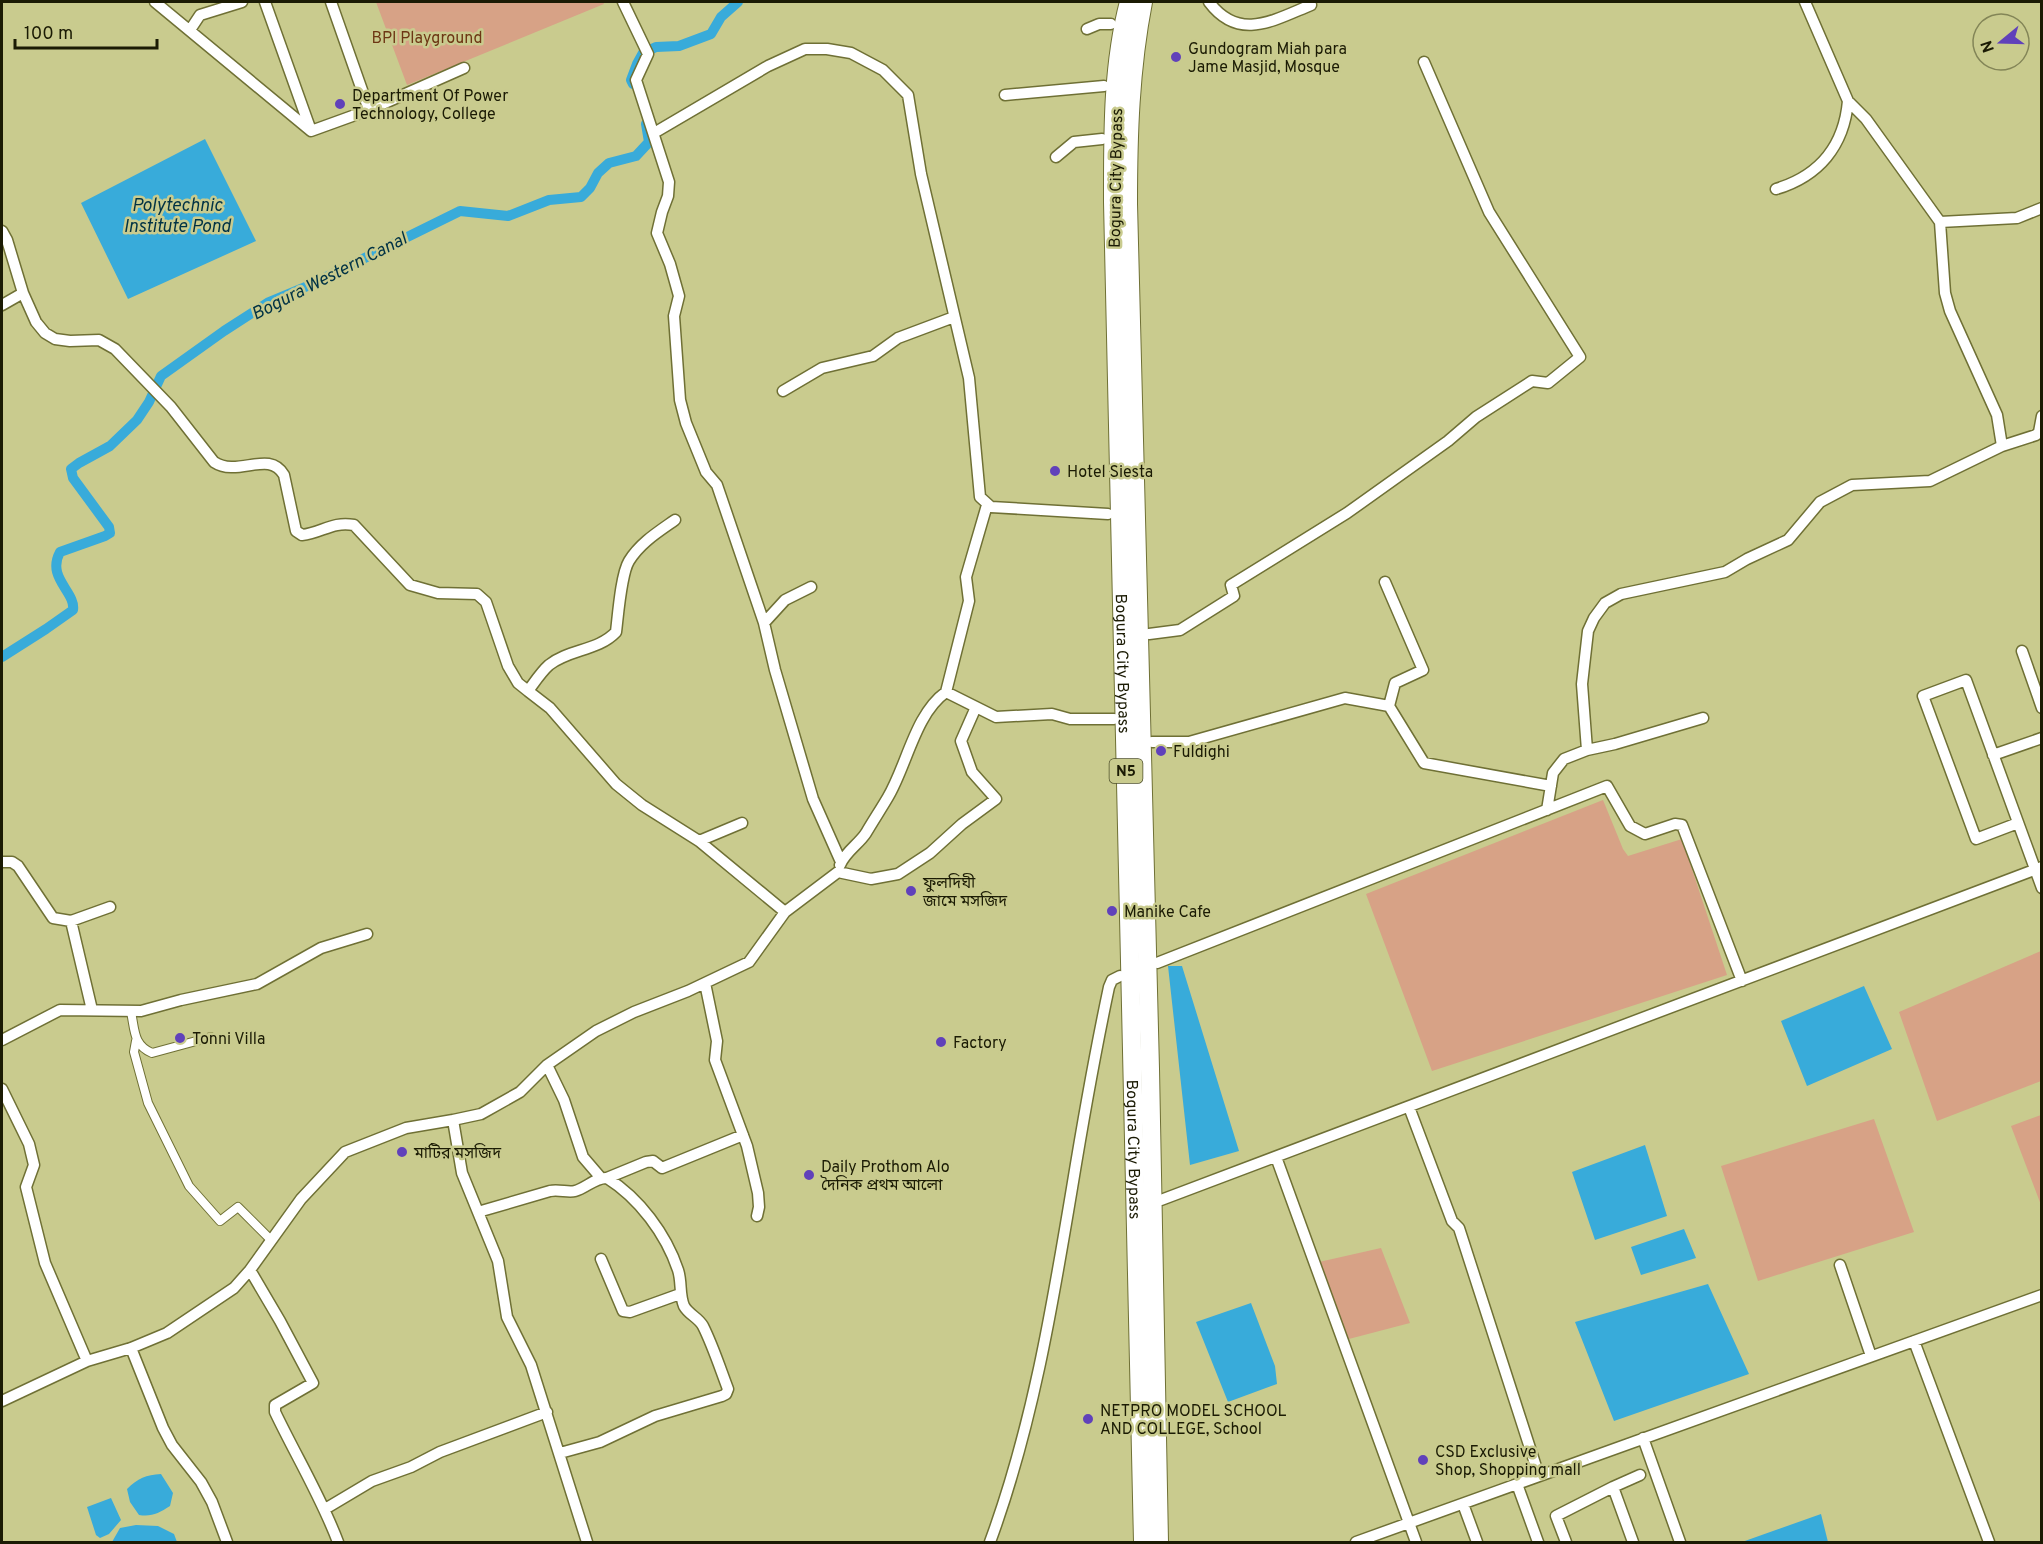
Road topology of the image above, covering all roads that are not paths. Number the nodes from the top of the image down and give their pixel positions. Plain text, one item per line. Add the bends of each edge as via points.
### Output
1 (155, 2) edge
2 (242, 2) edge
3 (265, 2) edge
4 (332, 2) edge
5 (623, 2) edge
6 (1129, 2) edge
7 (1143, 2) edge
8 (1209, 2) edge
9 (1805, 2) edge
10 (1311, 5) dead end
11 (1111, 24) dead end
12 (1087, 29) dead end
13 (190, 30) junction
14 (1424, 62) dead end
15 (464, 68) dead end
16 (1104, 86) dead end
17 (1005, 95) dead end
18 (1848, 101) junction
19 (369, 110) junction
20 (311, 131) junction
21 (654, 133) junction
22 (1102, 139) dead end
23 (1056, 157) dead end
24 (1776, 189) dead end
25 (2042, 208) edge
26 (1940, 222) junction
27 (2, 231) edge
28 (23, 293) junction
29 (2, 305) edge
30 (954, 317) junction
31 (783, 391) dead end
32 (2042, 416) edge
33 (2040, 435) edge
34 (2002, 446) junction
35 (987, 505) junction
36 (1108, 514) dead end
37 (675, 520) dead end
38 (1385, 582) dead end
39 (811, 587) dead end
40 (764, 622) junction
41 (1149, 634) dead end
42 (2022, 651) dead end
43 (528, 691) junction
44 (946, 692) junction
45 (1389, 706) junction
46 (976, 707) junction
47 (2042, 708) edge
48 (1703, 718) dead end
49 (1114, 719) dead end
50 (2042, 738) edge
51 (1152, 742) dead end
52 (1587, 750) junction
53 (1993, 755) junction
54 (1551, 786) junction
55 (1547, 810) junction
56 (742, 823) dead end
57 (2018, 824) junction
58 (699, 841) junction
59 (2, 862) edge
60 (839, 867) junction
61 (2038, 869) edge
62 (2042, 888) edge
63 (110, 907) dead end
64 (785, 912) junction
65 (71, 921) junction
66 (367, 934) dead end
67 (1157, 963) dead end
68 (1120, 976) dead end
69 (1742, 981) junction
70 (705, 983) junction
71 (93, 1010) junction
72 (130, 1012) junction
73 (211, 1037) dead end
74 (2, 1040) edge
75 (136, 1041) junction
76 (547, 1065) junction
77 (2, 1089) edge
78 (1409, 1107) junction
79 (453, 1120) junction
80 (743, 1135) junction
81 (1276, 1157) junction
82 (604, 1178) junction
83 (1161, 1200) dead end
84 (478, 1212) junction
85 (757, 1216) dead end
86 (271, 1240) junction
87 (601, 1259) dead end
88 (1840, 1265) dead end
89 (250, 1270) junction
90 (680, 1294) junction
91 (2042, 1295) edge
92 (1914, 1341) junction
93 (131, 1348) junction
94 (1871, 1356) junction
95 (87, 1361) junction
96 (2, 1401) edge
97 (547, 1412) junction
98 (1643, 1438) junction
99 (560, 1454) junction
100 (1640, 1475) dead end
101 (1539, 1476) junction
102 (1517, 1484) junction
103 (1613, 1487) junction
104 (1463, 1504) junction
105 (325, 1509) junction
106 (1408, 1523) junction
107 (227, 1542) edge
108 (338, 1542) edge
109 (587, 1542) edge
110 (990, 1542) edge
111 (1143, 1542) edge
112 (1159, 1542) edge
113 (1356, 1542) edge
114 (1416, 1542) edge
115 (1477, 1542) edge
116 (1538, 1542) edge
117 (1566, 1542) edge
118 (1633, 1542) edge
119 (1680, 1542) edge
120 (1989, 1542) edge

1 - 13 street
2 - 13 street via 200,15
3 - 20 street
4 - 19 street
5 - 21 street via 648,54 636,80
6 - 111 highway, Bogura City Bypass / N5 via 1118,60 1113,202
7 - 112 highway, Bogura City Bypass via 1130,89 1128,192
8 - 10 street via 1219,15 1260,26
9 - 18 street
11 - 12 street
13 - 20 street
14 - 41 street via 1489,212 1580,357 1548,383 1532,381 1476,417 1347,513 1231,585 1234,596 1180,630
15 - 19 street
16 - 17 street
18 - 24 street via 1846,121 1823,164 1795,184
18 - 26 street via 1866,119
19 - 20 street
21 - 30 street via 768,66 805,49 851,53 883,70 908,95 921,174
21 - 40 street via 669,182 657,233 679,296 674,316 680,400 706,472 717,485
22 - 23 street via 1074,141
25 - 26 street via 2017,218
26 - 34 street via 1945,293 1997,415
27 - 28 street
28 - 29 street
28 - 43 street via 45,333 70,341 99,340 115,349 171,407 214,462 229,468 271,463 280,468 296,531 302,535 341,523 354,525 410,585 438,593 477,594 486,602 508,666
30 - 31 street via 897,338 873,356 822,368
30 - 35 street via 969,378 980,497
32 - 33 street
33 - 34 street
34 - 52 street via 1930,482 1852,486 1820,502 1788,540 1725,572 1621,594 1605,603 1588,632 1582,684
35 - 36 street
35 - 44 street via 966,577 969,601
37 - 43 street via 652,536 627,564 616,632 609,640 548,666
38 - 45 street via 1423,670 1395,683
39 - 40 street via 785,600
40 - 60 street via 813,799
42 - 47 street
43 - 58 street via 550,708 616,784
44 - 46 street
44 - 60 street via 925,715 888,797
45 - 51 street via 1345,698 1189,742
45 - 54 street via 1424,763
46 - 49 street via 996,717 1052,714 1070,719
46 - 60 street via 961,741 972,772 996,799 898,874 871,879
48 - 52 street
50 - 53 street
52 - 54 street via 1564,759 1553,773
53 - 57 street
53 - 57 street via 1966,680 1923,696 1976,839
54 - 55 street
55 - 67 street
55 - 69 street via 1607,786 1630,826 1645,834 1682,825
56 - 58 street
57 - 61 street
58 - 64 street
59 - 65 street via 18,866 53,918
60 - 64 street
61 - 62 street
61 - 69 street
63 - 65 street
64 - 70 street via 749,962
65 - 71 street
66 - 72 street via 321,948 257,984
68 - 110 street via 1112,980 1107,998 1050,1319 1029,1414
69 - 78 street
70 - 76 street via 596,1031
70 - 80 street via 717,1041 715,1060
71 - 72 street
71 - 74 street via 60,1010
72 - 75 street
73 - 75 street via 152,1053
75 - 86 street via 134,1052 148,1103 189,1186 220,1221 238,1207
76 - 79 street via 520,1092 481,1114
76 - 82 street via 564,1100 583,1157
77 - 95 street via 29,1144 34,1165 26,1187 45,1263
78 - 81 street
78 - 101 street via 1452,1221 1459,1228
79 - 84 street via 462,1173
79 - 86 street via 406,1128 345,1152 301,1199
80 - 82 street via 662,1168 653,1161 646,1162
80 - 85 street via 758,1193
81 - 83 street
81 - 106 street
82 - 84 street via 576,1191 559,1189
82 - 90 street via 621,1187 646,1213 673,1254
84 - 97 street via 498,1261 507,1317 531,1365
86 - 89 street
87 - 90 street via 623,1311
88 - 94 street
89 - 93 street via 234,1288 203,1310 167,1333
89 - 105 street via 313,1383 275,1405 275,1412
90 - 99 street via 685,1308 702,1323 728,1389 726,1394 655,1416 600,1442
91 - 92 street
92 - 94 street
92 - 120 street
93 - 95 street
93 - 107 street via 163,1428 201,1482
94 - 98 street
95 - 96 street
97 - 99 street
97 - 105 street via 372,1481
98 - 101 street
98 - 119 street
99 - 109 street
100 - 103 street
101 - 102 street
102 - 104 street
102 - 116 street
103 - 117 street via 1556,1516
103 - 118 street
104 - 106 street
104 - 115 street
105 - 108 street
106 - 113 street
106 - 114 street

